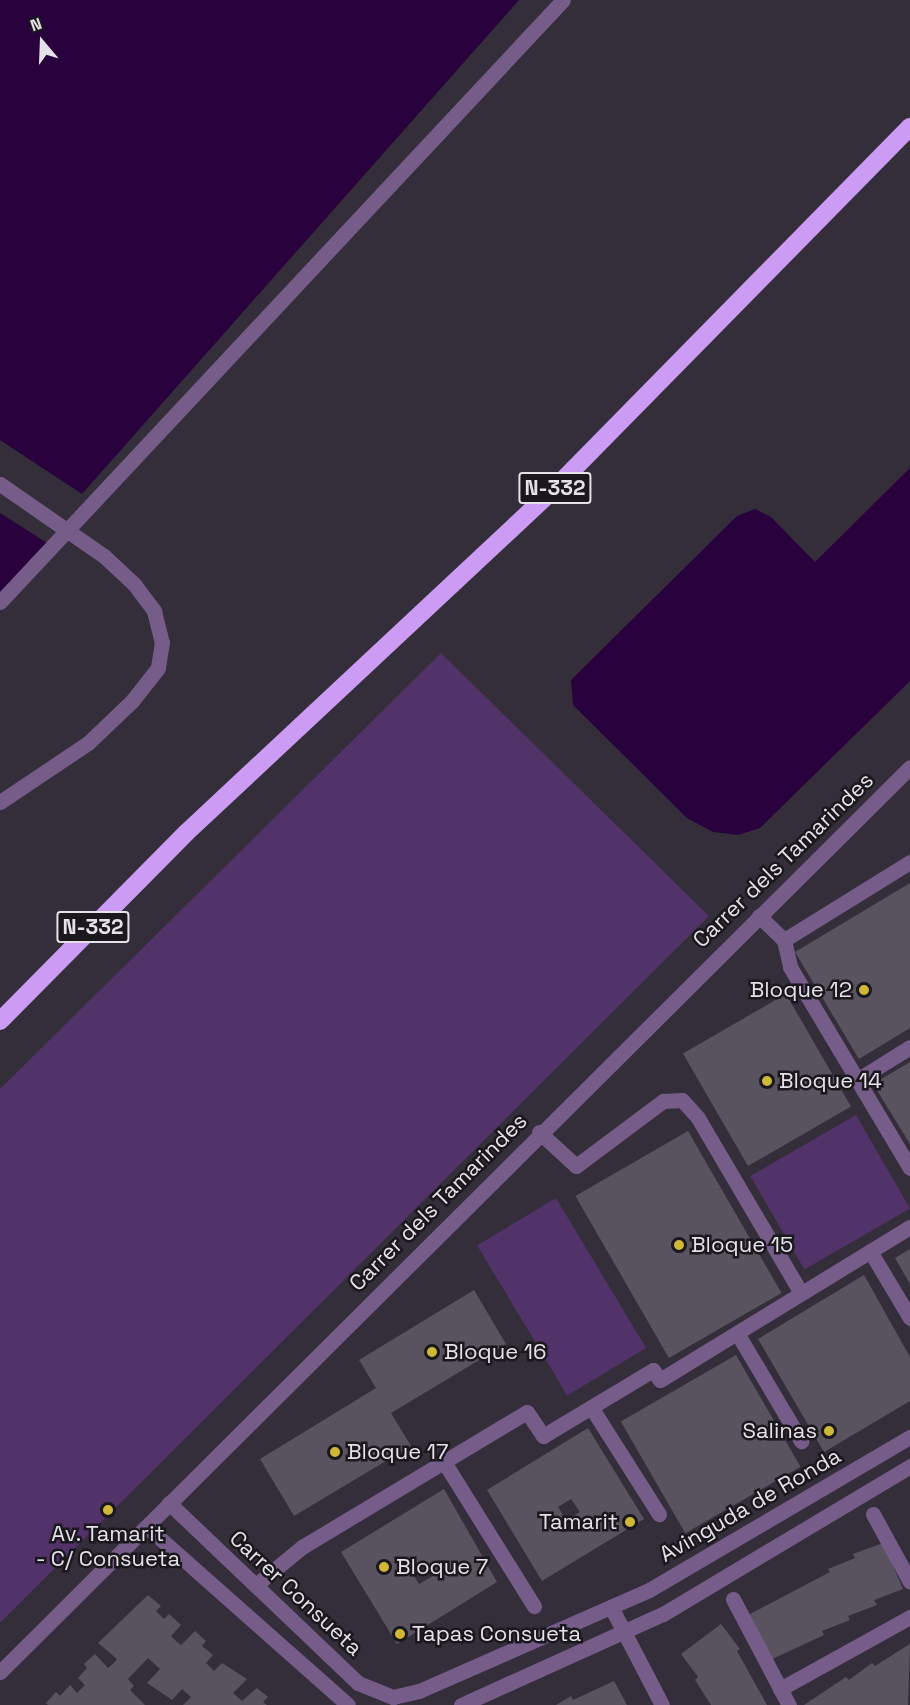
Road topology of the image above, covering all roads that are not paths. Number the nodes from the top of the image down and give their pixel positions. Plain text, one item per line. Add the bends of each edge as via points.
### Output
1 (563, 0) edge
2 (910, 127) edge
3 (0, 484) edge
4 (68, 530) junction
5 (0, 602) edge
6 (910, 767) edge
7 (0, 802) edge
8 (910, 862) edge
9 (759, 916) junction
10 (784, 940) junction
11 (0, 1021) edge
12 (910, 1047) edge
13 (858, 1080) junction
14 (539, 1132) junction
15 (910, 1168) edge
16 (910, 1227) edge
17 (870, 1251) junction
18 (801, 1293) junction
19 (910, 1318) edge
20 (737, 1333) junction
21 (591, 1407) junction
22 (910, 1437) edge
23 (801, 1441) dead end
24 (444, 1462) junction
25 (910, 1466) edge
26 (169, 1503) junction
27 (659, 1514) dead end
28 (873, 1514) dead end
29 (147, 1527) junction
30 (910, 1582) edge
31 (256, 1585) junction
32 (733, 1599) dead end
33 (534, 1606) dead end
34 (611, 1607) junction
35 (910, 1617) edge
36 (624, 1633) junction
37 (0, 1672) edge
38 (780, 1689) junction
39 (393, 1701) edge
40 (348, 1705) edge
41 (461, 1705) edge
42 (662, 1705) edge
43 (789, 1705) edge

1 - 4 street
2 - 11 highway, N-332 via 552,491 186,833
3 - 4 street
4 - 5 street
4 - 7 street via 134,584 154,611 162,642 159,668 132,701 88,743
6 - 9 street, Carrer dels Tamarindes
8 - 10 street
9 - 10 street
9 - 14 street, Carrer dels Tamarindes
10 - 13 street via 790,967
12 - 13 street
13 - 15 street
14 - 18 street via 576,1167 663,1101 682,1100 698,1118
14 - 26 street, Carrer dels Tamarindes
16 - 17 street
17 - 18 street
17 - 19 street
18 - 20 street
20 - 21 street via 660,1380 653,1370
20 - 23 street
21 - 24 street via 543,1436 527,1412
21 - 27 street
22 - 34 street, Avinguda de Ronda via 649,1590
24 - 31 street via 302,1547
24 - 33 street
25 - 36 street, Avinguda de Ronda via 663,1614
26 - 29 street, Carrer dels Tamarindes
26 - 31 street, Carrer Consueta
28 - 30 street
29 - 37 street, Carrer dels Tamarindes
29 - 40 street
31 - 39 street, Carrer Consueta via 358,1683
32 - 38 street
34 - 36 street
34 - 39 street, Avinguda de Ronda
35 - 38 street
36 - 41 street, Avinguda de Ronda
36 - 42 street
38 - 43 street

